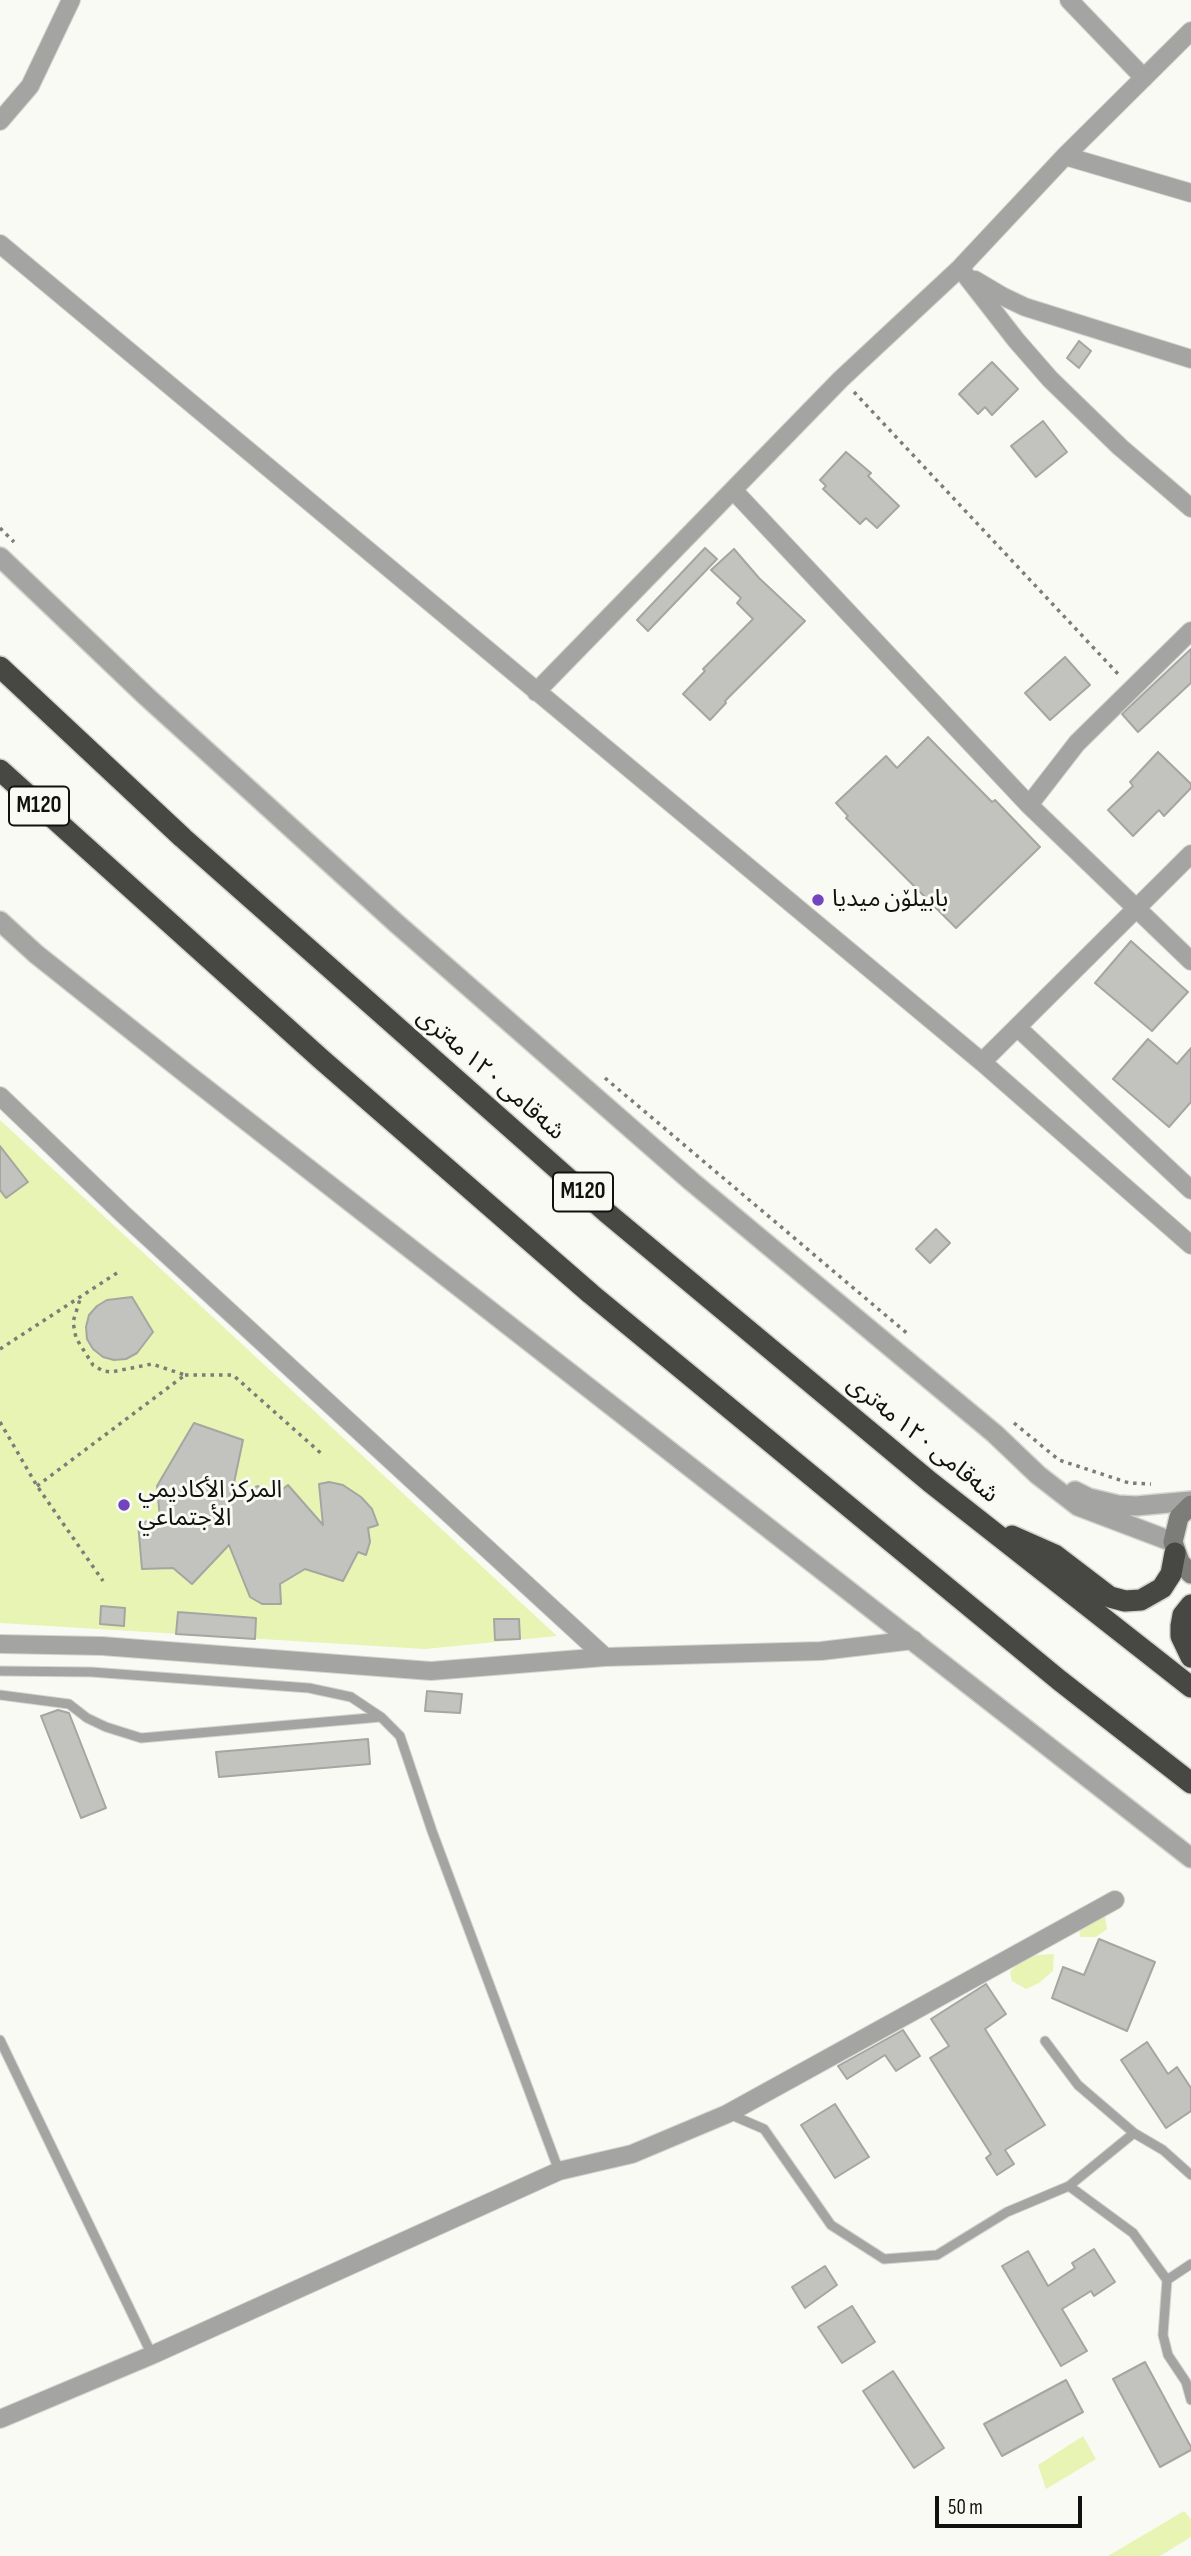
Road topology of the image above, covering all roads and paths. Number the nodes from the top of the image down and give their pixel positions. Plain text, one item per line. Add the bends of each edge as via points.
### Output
1 (71, 0) edge
2 (1069, 0) edge
3 (1191, 31) edge
4 (1144, 78) junction
5 (0, 121) edge
6 (1065, 156) junction
7 (1191, 193) edge
8 (0, 244) edge
9 (960, 268) junction
10 (1191, 359) edge
11 (841, 379) junction
12 (734, 491) junction
13 (1191, 508) edge
14 (0, 557) edge
15 (1191, 631) edge
16 (0, 667) edge
17 (1133, 689) junction
18 (536, 692) junction
19 (0, 770) edge
20 (1030, 805) junction
21 (1191, 854) edge
22 (1136, 909) junction
23 (0, 921) edge
24 (1191, 961) edge
25 (1017, 1027) junction
26 (982, 1062) junction
27 (601, 1074) dead end
28 (0, 1096) edge
29 (1191, 1190) edge
30 (1191, 1245) edge
31 (120, 1271) dead end
32 (81, 1296) junction
33 (913, 1338) dead end
34 (0, 1349) edge
35 (185, 1375) junction
36 (1007, 1417) dead end
37 (0, 1423) edge
38 (995, 1434) junction
39 (324, 1455) dead end
40 (1154, 1484) dead end
41 (37, 1486) junction
42 (1191, 1503) edge
43 (982, 1523) junction
44 (1174, 1547) junction
45 (1191, 1574) edge
46 (103, 1581) dead end
47 (1191, 1605) edge
48 (914, 1640) junction
49 (0, 1644) edge
50 (605, 1657) junction
51 (1191, 1657) edge
52 (0, 1671) edge
53 (1191, 1687) edge
54 (0, 1695) edge
55 (381, 1717) junction
56 (1191, 1783) edge
57 (1191, 1858) edge
58 (1115, 1900) dead end
59 (0, 2040) edge
60 (1045, 2041) dead end
61 (727, 2114) junction
62 (1134, 2133) junction
63 (559, 2171) junction
64 (1191, 2175) edge
65 (1069, 2186) junction
66 (1191, 2264) edge
67 (1167, 2280) junction
68 (152, 2355) junction
69 (1191, 2400) edge
70 (0, 2419) edge

1 - 5 street via 30,86
2 - 4 street
3 - 4 street
4 - 6 street
6 - 7 street
6 - 9 street
8 - 18 street
9 - 10 street via 980,284 1026,307
9 - 11 street
9 - 13 street via 1050,379
11 - 12 street
11 - 17 path
12 - 18 street
12 - 20 street
14 - 38 street via 396,923 701,1189
15 - 17 street
16 - 43 highway, شەقامی ١٢٠ مەتری / M120 via 192,847 606,1212
17 - 20 street via 1077,743
18 - 26 street
19 - 56 highway, M120 via 591,1294 1059,1680
20 - 22 street
21 - 22 street
22 - 24 street
22 - 25 street
23 - 48 street via 177,1066
25 - 26 street
25 - 29 street
26 - 30 street
27 - 33 path
28 - 50 street
31 - 32 path
32 - 34 path
32 - 35 path via 73,1322 76,1338 93,1365 111,1372 152,1364
35 - 39 path via 233,1375
35 - 41 path
36 - 40 path via 1059,1460 1129,1483
37 - 41 path
38 - 42 street via 1089,1498 1136,1506
38 - 44 street via 1078,1506
41 - 46 path
42 - 44 main road via 1179,1517
43 - 44 highway via 1055,1555 1110,1597 1125,1601 1142,1600 1162,1588 1174,1564
43 - 53 highway, شەقامی ١٢٠ مەتری / M120
44 - 45 main road
47 - 51 highway via 1183,1615 1181,1636
48 - 50 street via 821,1651
48 - 57 street
49 - 50 street via 102,1646 431,1671
52 - 55 lane via 91,1672 309,1688 351,1697
54 - 55 lane via 69,1704 96,1723 141,1738
55 - 63 lane via 400,1736
58 - 61 street
59 - 68 lane
60 - 62 lane via 1078,2085
61 - 63 street via 632,2154
61 - 65 lane via 764,2129 831,2225 884,2259 937,2255 1007,2212
62 - 64 lane via 1163,2150
62 - 65 lane
63 - 68 street
65 - 67 lane via 1133,2233
66 - 67 lane
67 - 69 lane via 1163,2335
68 - 70 street

